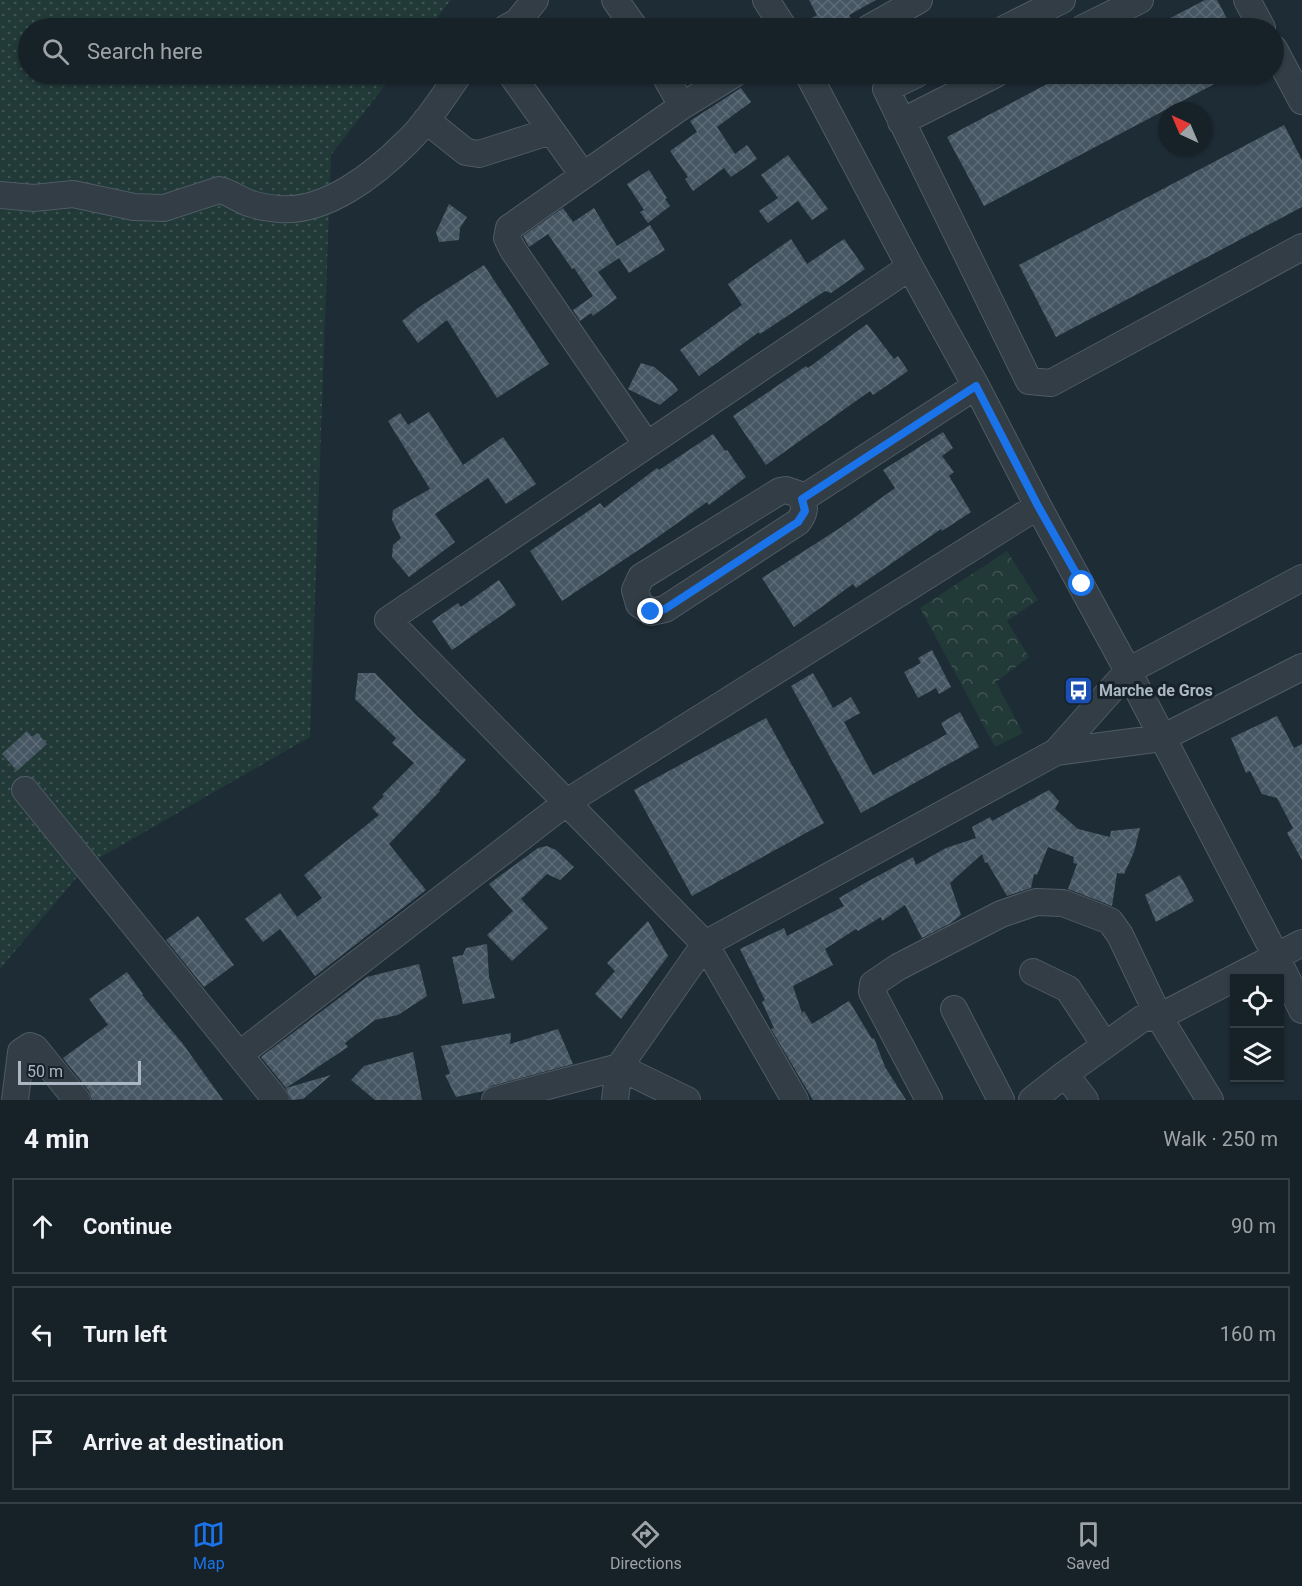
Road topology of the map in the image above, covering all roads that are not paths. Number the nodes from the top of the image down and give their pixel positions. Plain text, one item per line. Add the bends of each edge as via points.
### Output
1 (535, 0) edge
2 (615, 0) edge
3 (919, 0) edge
4 (1062, 0) edge
5 (1071, 0) edge
6 (1140, 0) edge
7 (1247, 0) edge
8 (768, 1) edge
9 (520, 18) edge
10 (628, 18) edge
11 (778, 18) edge
12 (887, 18) edge
13 (1026, 18) edge
14 (1079, 18) edge
15 (1104, 18) edge
16 (1257, 18) edge
17 (1284, 67) edge
18 (452, 84) edge
19 (518, 84) edge
20 (670, 84) edge
21 (718, 84) edge
22 (813, 84) edge
23 (896, 84) edge
24 (976, 84) edge
25 (1301, 97) edge
26 (682, 106) junction
27 (426, 120) junction
28 (901, 122) junction
29 (551, 131) junction
30 (583, 176) junction
31 (0, 195) edge
32 (1302, 247) edge
33 (910, 267) junction
34 (976, 386) junction
35 (647, 446) junction
36 (802, 499) junction
37 (1038, 506) junction
38 (1302, 578) edge
39 (1302, 667) edge
40 (1128, 671) junction
41 (1162, 738) junction
42 (1056, 752) junction
43 (25, 790) dead end
44 (567, 802) junction
45 (705, 944) junction
46 (1302, 944) edge
47 (1276, 956) junction
48 (1034, 972) dead end
49 (954, 1009) dead end
50 (1302, 1010) edge
51 (1159, 1017) junction
52 (1105, 1045) junction
53 (240, 1054) junction
54 (619, 1067) junction
55 (1065, 1074) junction
56 (15, 1100) edge
57 (78, 1100) edge
58 (276, 1100) edge
59 (495, 1100) edge
60 (615, 1100) edge
61 (687, 1100) edge
62 (795, 1100) edge
63 (929, 1100) edge
64 (1001, 1100) edge
65 (1032, 1100) edge
66 (1085, 1100) edge
67 (1210, 1100) edge

1 - 9 street
2 - 10 street
3 - 12 street
4 - 13 street
5 - 14 street
6 - 15 street
7 - 16 street
8 - 11 street
17 - 25 street
18 - 27 street
19 - 29 street
20 - 26 street
21 - 26 street
22 - 33 street
23 - 28 street via 886,89
24 - 28 street
26 - 30 street
27 - 29 street via 466,152 479,154
27 - 31 street via 407,143 354,187 299,209 251,204 219,190 164,208 134,207 73,194 34,198
28 - 32 street via 1029,381 1051,383
29 - 30 street
30 - 35 street via 509,228 507,237
33 - 34 street
33 - 35 street
34 - 36 street
34 - 37 street
35 - 44 street via 388,620
36 - 36 street via 793,491 780,491 647,573 635,590 639,604 651,612 665,609 798,522 805,511
37 - 40 street
37 - 44 street
38 - 40 street
39 - 41 street
40 - 41 street
40 - 42 street
41 - 42 street
41 - 47 street
42 - 45 street
43 - 53 street
44 - 45 street
44 - 53 street
45 - 54 street
45 - 62 street
46 - 47 street
47 - 50 street
47 - 51 street
48 - 52 street via 1068,989
49 - 64 street
51 - 52 street via 1143,1018
51 - 63 street via 1110,921 1063,903 1036,902 1023,906 898,967 873,984 872,992
51 - 67 street
52 - 55 street
53 - 58 street
54 - 59 street
54 - 60 street
54 - 61 street
55 - 65 street
55 - 66 street
56 - 57 street via 21,1052 30,1046

